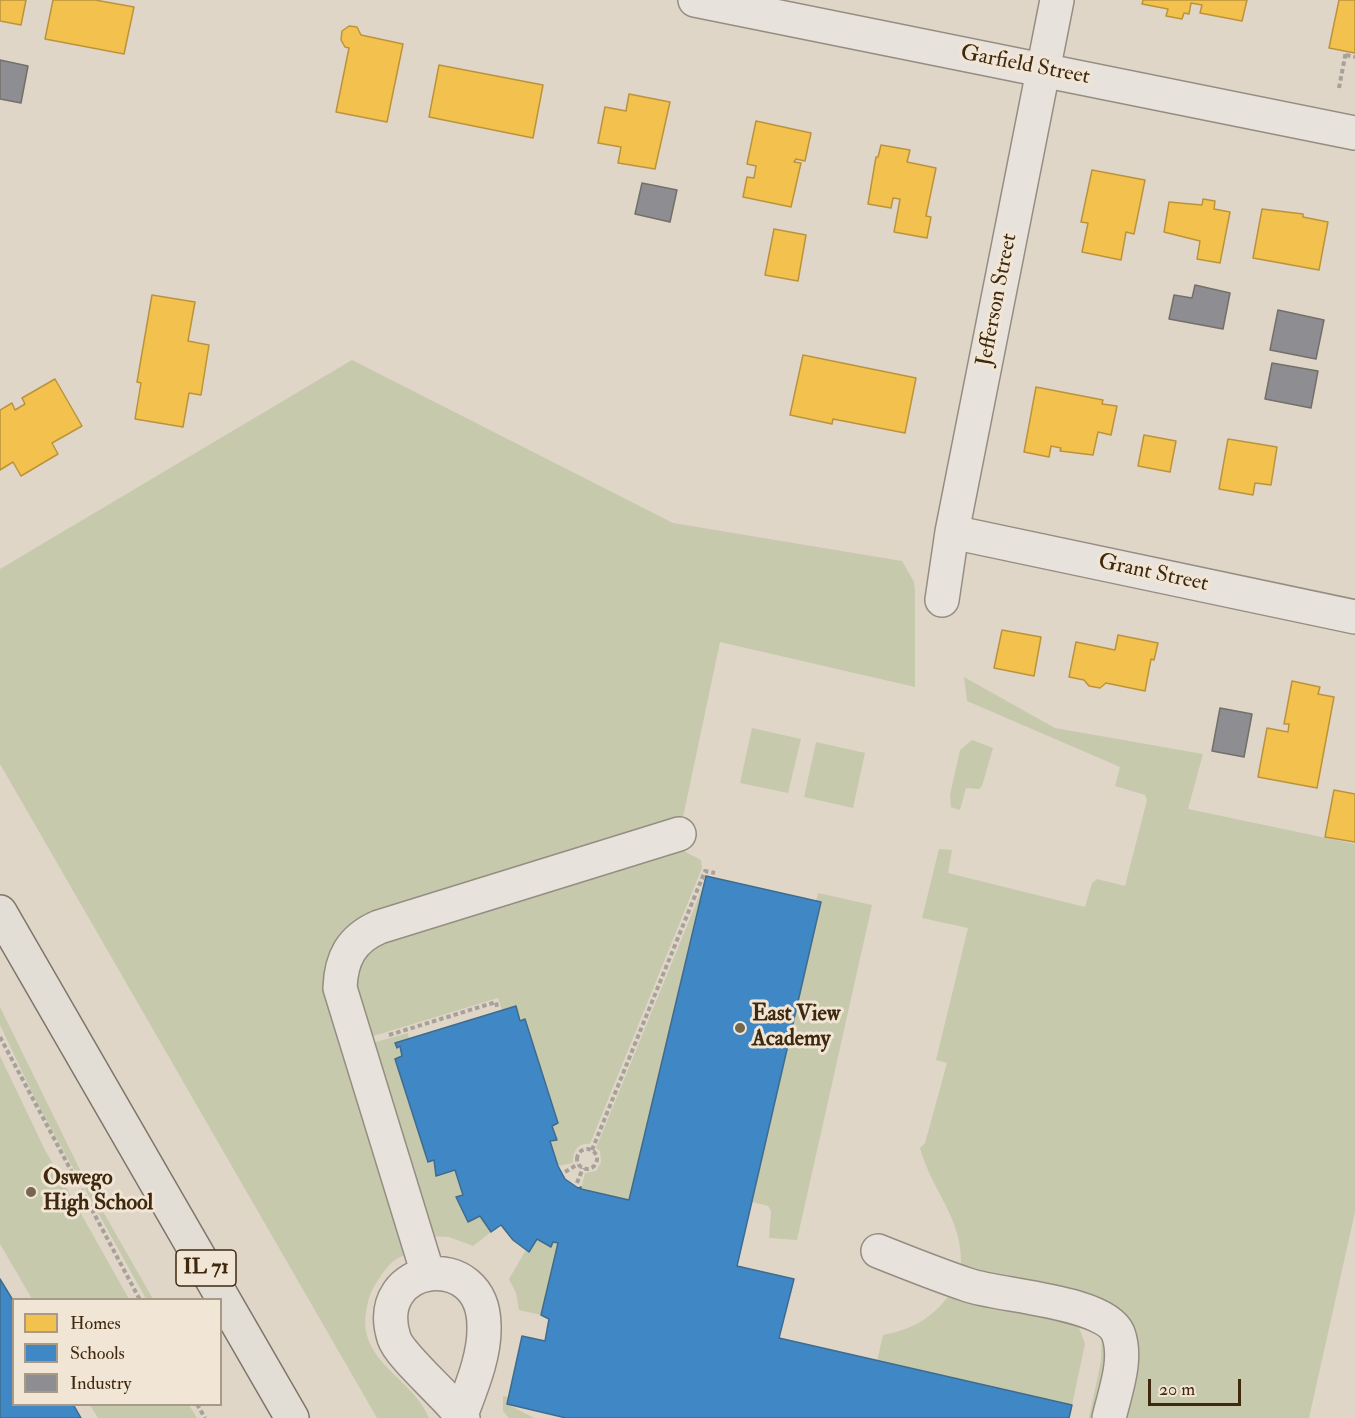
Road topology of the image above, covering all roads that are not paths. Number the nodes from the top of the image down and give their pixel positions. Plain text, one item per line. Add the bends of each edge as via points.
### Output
1 (695, 0) edge
2 (1057, 0) edge
3 (1044, 69) junction
4 (1355, 133) edge
5 (951, 532) junction
6 (942, 600) dead end
7 (1355, 616) edge
8 (680, 834) dead end
9 (0, 912) edge
10 (878, 1251) dead end
11 (428, 1274) junction
12 (463, 1416) edge
13 (292, 1418) edge
14 (1109, 1418) edge

1 - 3 street, Garfield Street
2 - 3 street, Jefferson Street
3 - 4 street, Garfield Street
3 - 5 street, Jefferson Street
5 - 6 street, Jefferson Street
5 - 7 street, Grant Street
8 - 11 street via 364,933 353,944 341,972 340,988
9 - 13 main road, IL 71
10 - 14 street via 970,1286 1066,1304 1117,1330 1123,1352
11 - 12 street via 441,1272 464,1280 481,1300 485,1327
11 - 12 street via 418,1275 399,1289 390,1315 395,1341

